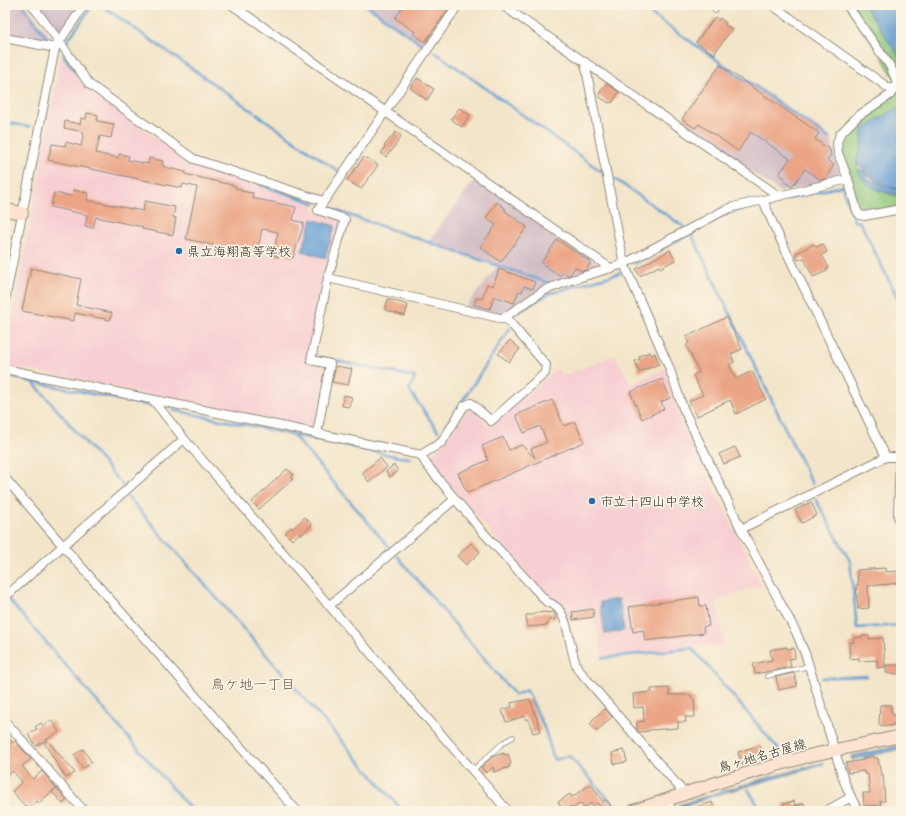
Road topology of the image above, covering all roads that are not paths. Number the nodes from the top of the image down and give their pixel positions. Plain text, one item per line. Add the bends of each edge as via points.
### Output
1 (32, 5) edge
2 (84, 5) edge
3 (232, 5) edge
4 (458, 5) edge
5 (502, 5) edge
6 (719, 5) edge
7 (772, 5) edge
8 (847, 5) edge
9 (715, 11) dead end
10 (5, 38) edge
11 (57, 44) junction
12 (585, 63) junction
13 (893, 91) junction
14 (385, 111) junction
15 (848, 179) junction
16 (779, 196) junction
17 (763, 200) junction
18 (323, 201) junction
19 (901, 209) edge
20 (5, 210) edge
21 (22, 213) junction
22 (624, 264) junction
23 (610, 268) junction
24 (328, 278) junction
25 (5, 300) edge
26 (502, 319) junction
27 (5, 369) edge
28 (153, 400) junction
29 (317, 434) junction
30 (184, 439) junction
31 (421, 455) junction
32 (886, 457) junction
33 (900, 457) edge
34 (5, 478) edge
35 (455, 499) junction
36 (901, 523) edge
37 (741, 529) junction
38 (63, 546) junction
39 (5, 597) edge
40 (330, 605) junction
41 (810, 666) junction
42 (767, 676) dead end
43 (901, 714) edge
44 (5, 721) edge
45 (900, 736) edge
46 (513, 737) dead end
47 (834, 749) junction
48 (473, 770) junction
49 (685, 794) junction
50 (850, 797) junction
51 (670, 805) edge
52 (84, 811) edge
53 (297, 811) edge
54 (508, 811) edge
55 (634, 811) edge
56 (826, 811) edge
57 (858, 811) edge

1 - 11 street
2 - 11 street
3 - 14 street
4 - 14 street
5 - 12 street
6 - 9 lane
7 - 13 street
8 - 13 street via 896,77 897,83
10 - 11 street
11 - 18 street via 89,84 194,159
11 - 21 street
12 - 16 street
12 - 22 street
13 - 15 street via 858,116 840,134 837,142 838,154
14 - 18 street
14 - 23 street
15 - 16 street
15 - 19 street via 860,215
16 - 17 street
17 - 22 street via 723,211
17 - 32 street
18 - 24 street via 318,210 345,219
20 - 21 main road
21 - 25 street
22 - 23 street
22 - 37 street via 669,367 683,408
23 - 26 street via 543,291
24 - 26 street
24 - 29 street via 311,360 330,364
26 - 31 street via 508,320 546,365 545,373 491,421 471,404 464,406 442,442
27 - 28 street
28 - 29 street
28 - 30 street
29 - 31 street
30 - 38 street
30 - 40 street
31 - 35 street
32 - 33 street
32 - 37 street
33 - 36 street via 898,516
34 - 38 street
35 - 40 street
35 - 49 street via 547,602 557,607 565,621 574,662 578,669
37 - 41 street via 796,632
38 - 39 street
38 - 53 street
40 - 48 street
41 - 42 lane
41 - 47 street
43 - 45 street
44 - 52 street
45 - 47 main road, 鳥ヶ地名古屋線
46 - 48 lane
47 - 49 main road, 鳥ヶ地名古屋線
47 - 50 street
48 - 54 street
49 - 51 main road, 鳥ヶ地名古屋線
50 - 56 street
50 - 57 street
51 - 55 main road, 鳥ヶ地名古屋線

